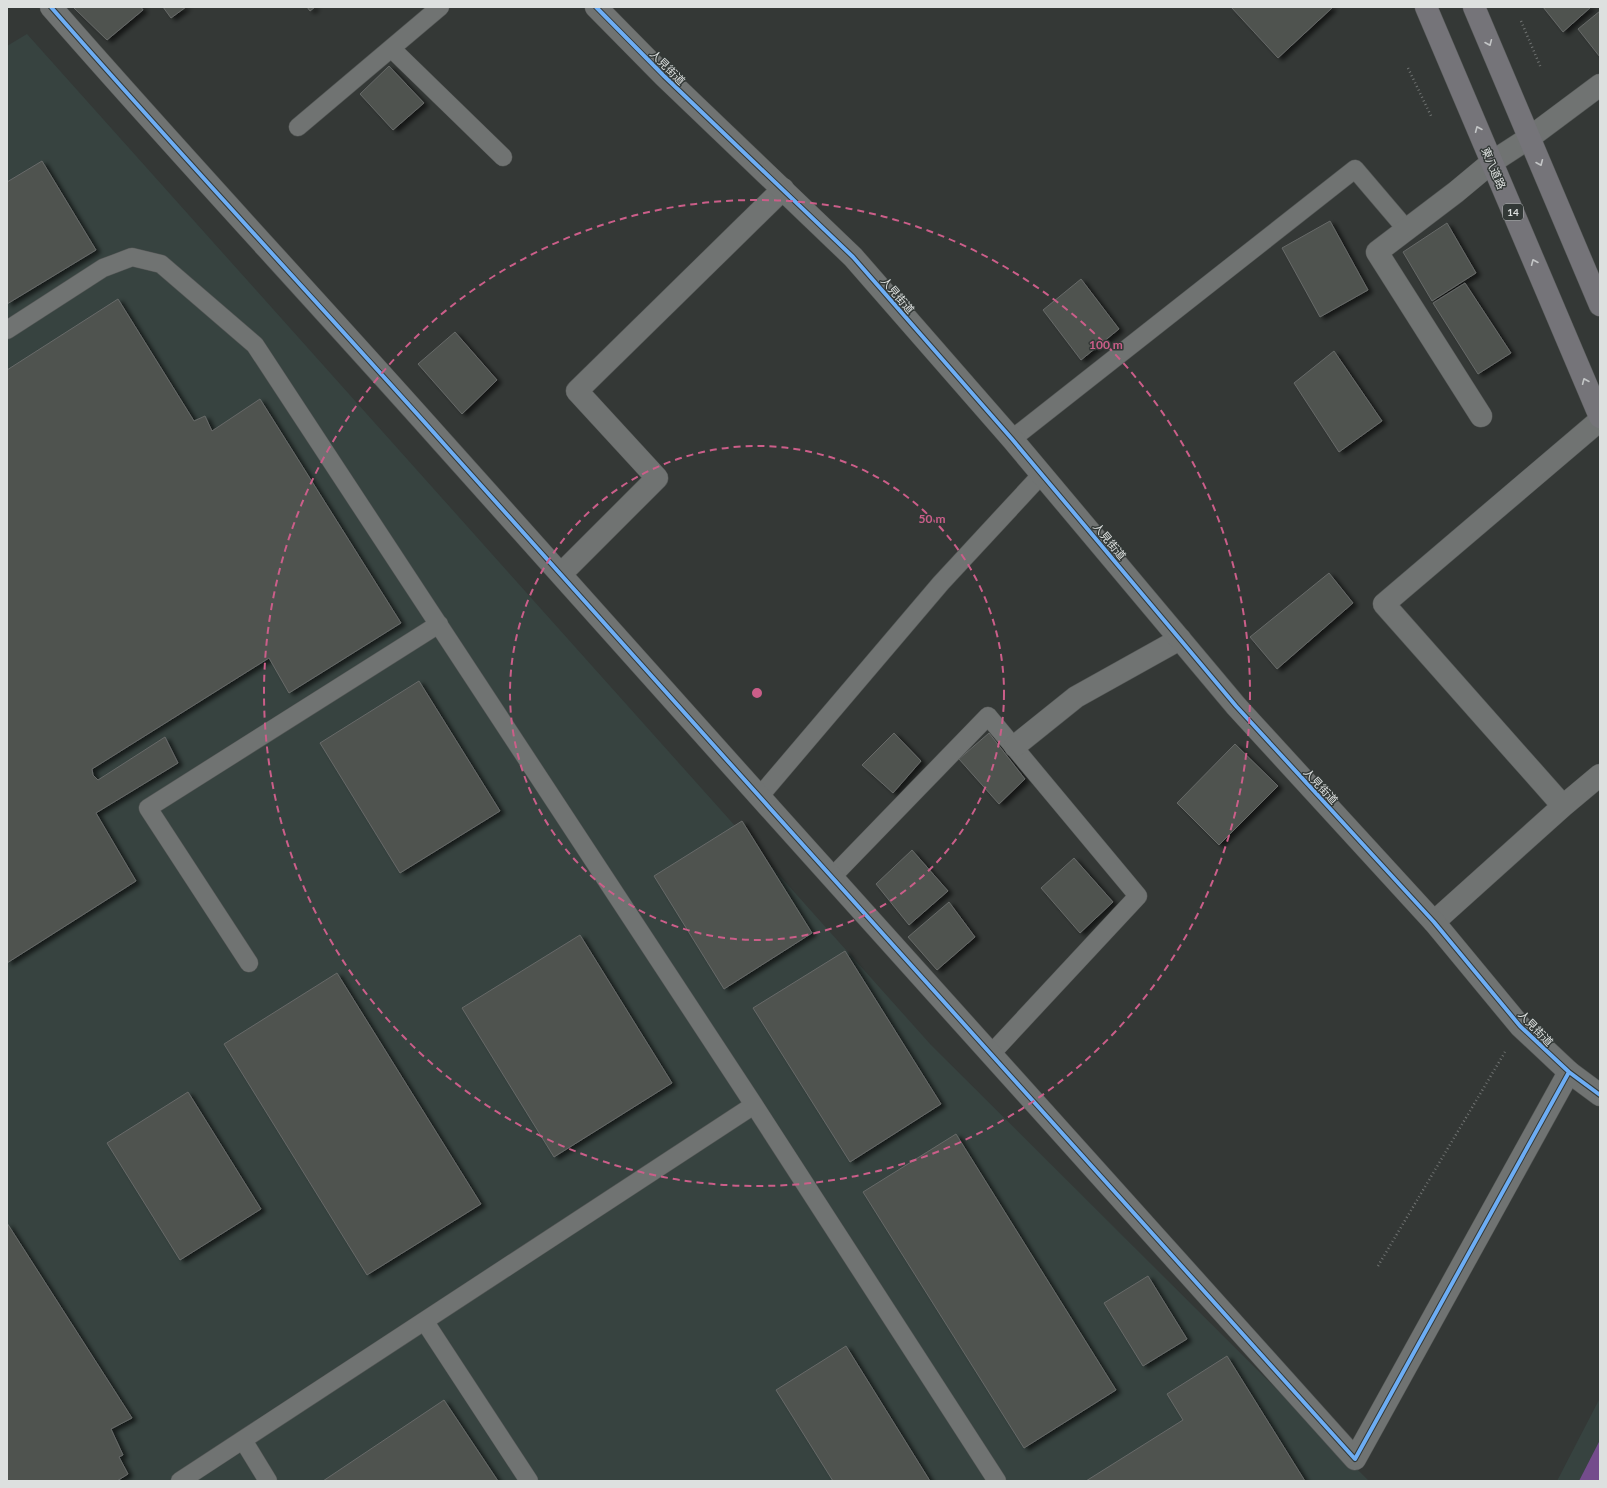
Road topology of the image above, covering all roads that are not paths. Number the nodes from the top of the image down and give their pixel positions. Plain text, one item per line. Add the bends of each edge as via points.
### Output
1 (51, 7) edge
2 (440, 7) edge
3 (596, 7) edge
4 (1426, 7) edge
5 (1474, 7) edge
6 (392, 48) junction
7 (1600, 85) edge
8 (298, 127) dead end
9 (1529, 138) junction
10 (503, 157) dead end
11 (1492, 162) junction
12 (783, 189) junction
13 (1407, 230) junction
14 (1600, 305) edge
15 (7, 330) edge
16 (1481, 416) dead end
17 (1600, 419) edge
18 (1012, 440) junction
19 (1042, 474) junction
20 (561, 574) junction
21 (438, 624) junction
22 (1180, 639) junction
23 (1015, 746) junction
24 (1600, 775) edge
25 (759, 797) junction
26 (1563, 806) junction
27 (831, 878) junction
28 (1434, 922) junction
29 (249, 963) dead end
30 (990, 1055) junction
31 (1569, 1072) junction
32 (1600, 1095) edge
33 (754, 1105) junction
34 (424, 1322) junction
35 (243, 1440) junction
36 (180, 1481) edge
37 (268, 1481) edge
38 (529, 1481) edge
39 (998, 1481) edge

1 - 20 street
2 - 6 lane
3 - 12 street, 人見街道 via 664,76
11 -> 4 main road, 東八道路 / 14
5 -> 9 main road
6 - 8 lane
6 - 10 lane
7 - 9 street
9 - 11 street
9 -> 14 main road
11 - 13 street
17 -> 11 main road, 東八道路 / 14
12 - 18 street, 人見街道 via 853,257
12 - 20 street via 577,391 657,478
13 - 16 street via 1377,252
13 - 18 lane via 1355,169
15 - 21 lane via 103,268 132,257 160,264 254,345
17 - 26 street via 1384,604
18 - 19 street, 人見街道
19 - 22 street, 人見街道
19 - 25 lane via 941,583
20 - 25 street
21 - 29 lane via 148,808
21 - 33 lane
22 - 23 street via 1076,697
22 - 28 street, 人見街道 via 1236,706
23 - 27 lane via 988,716
23 - 30 lane via 1138,896
24 - 26 street
25 - 27 street
26 - 28 street
27 - 30 street
28 - 31 street, 人見街道 via 1520,1026
30 - 31 street via 1355,1459
31 - 32 street, 人見街道
33 - 34 lane
33 - 39 lane
34 - 35 lane
34 - 38 lane
35 - 36 lane
35 - 37 lane

